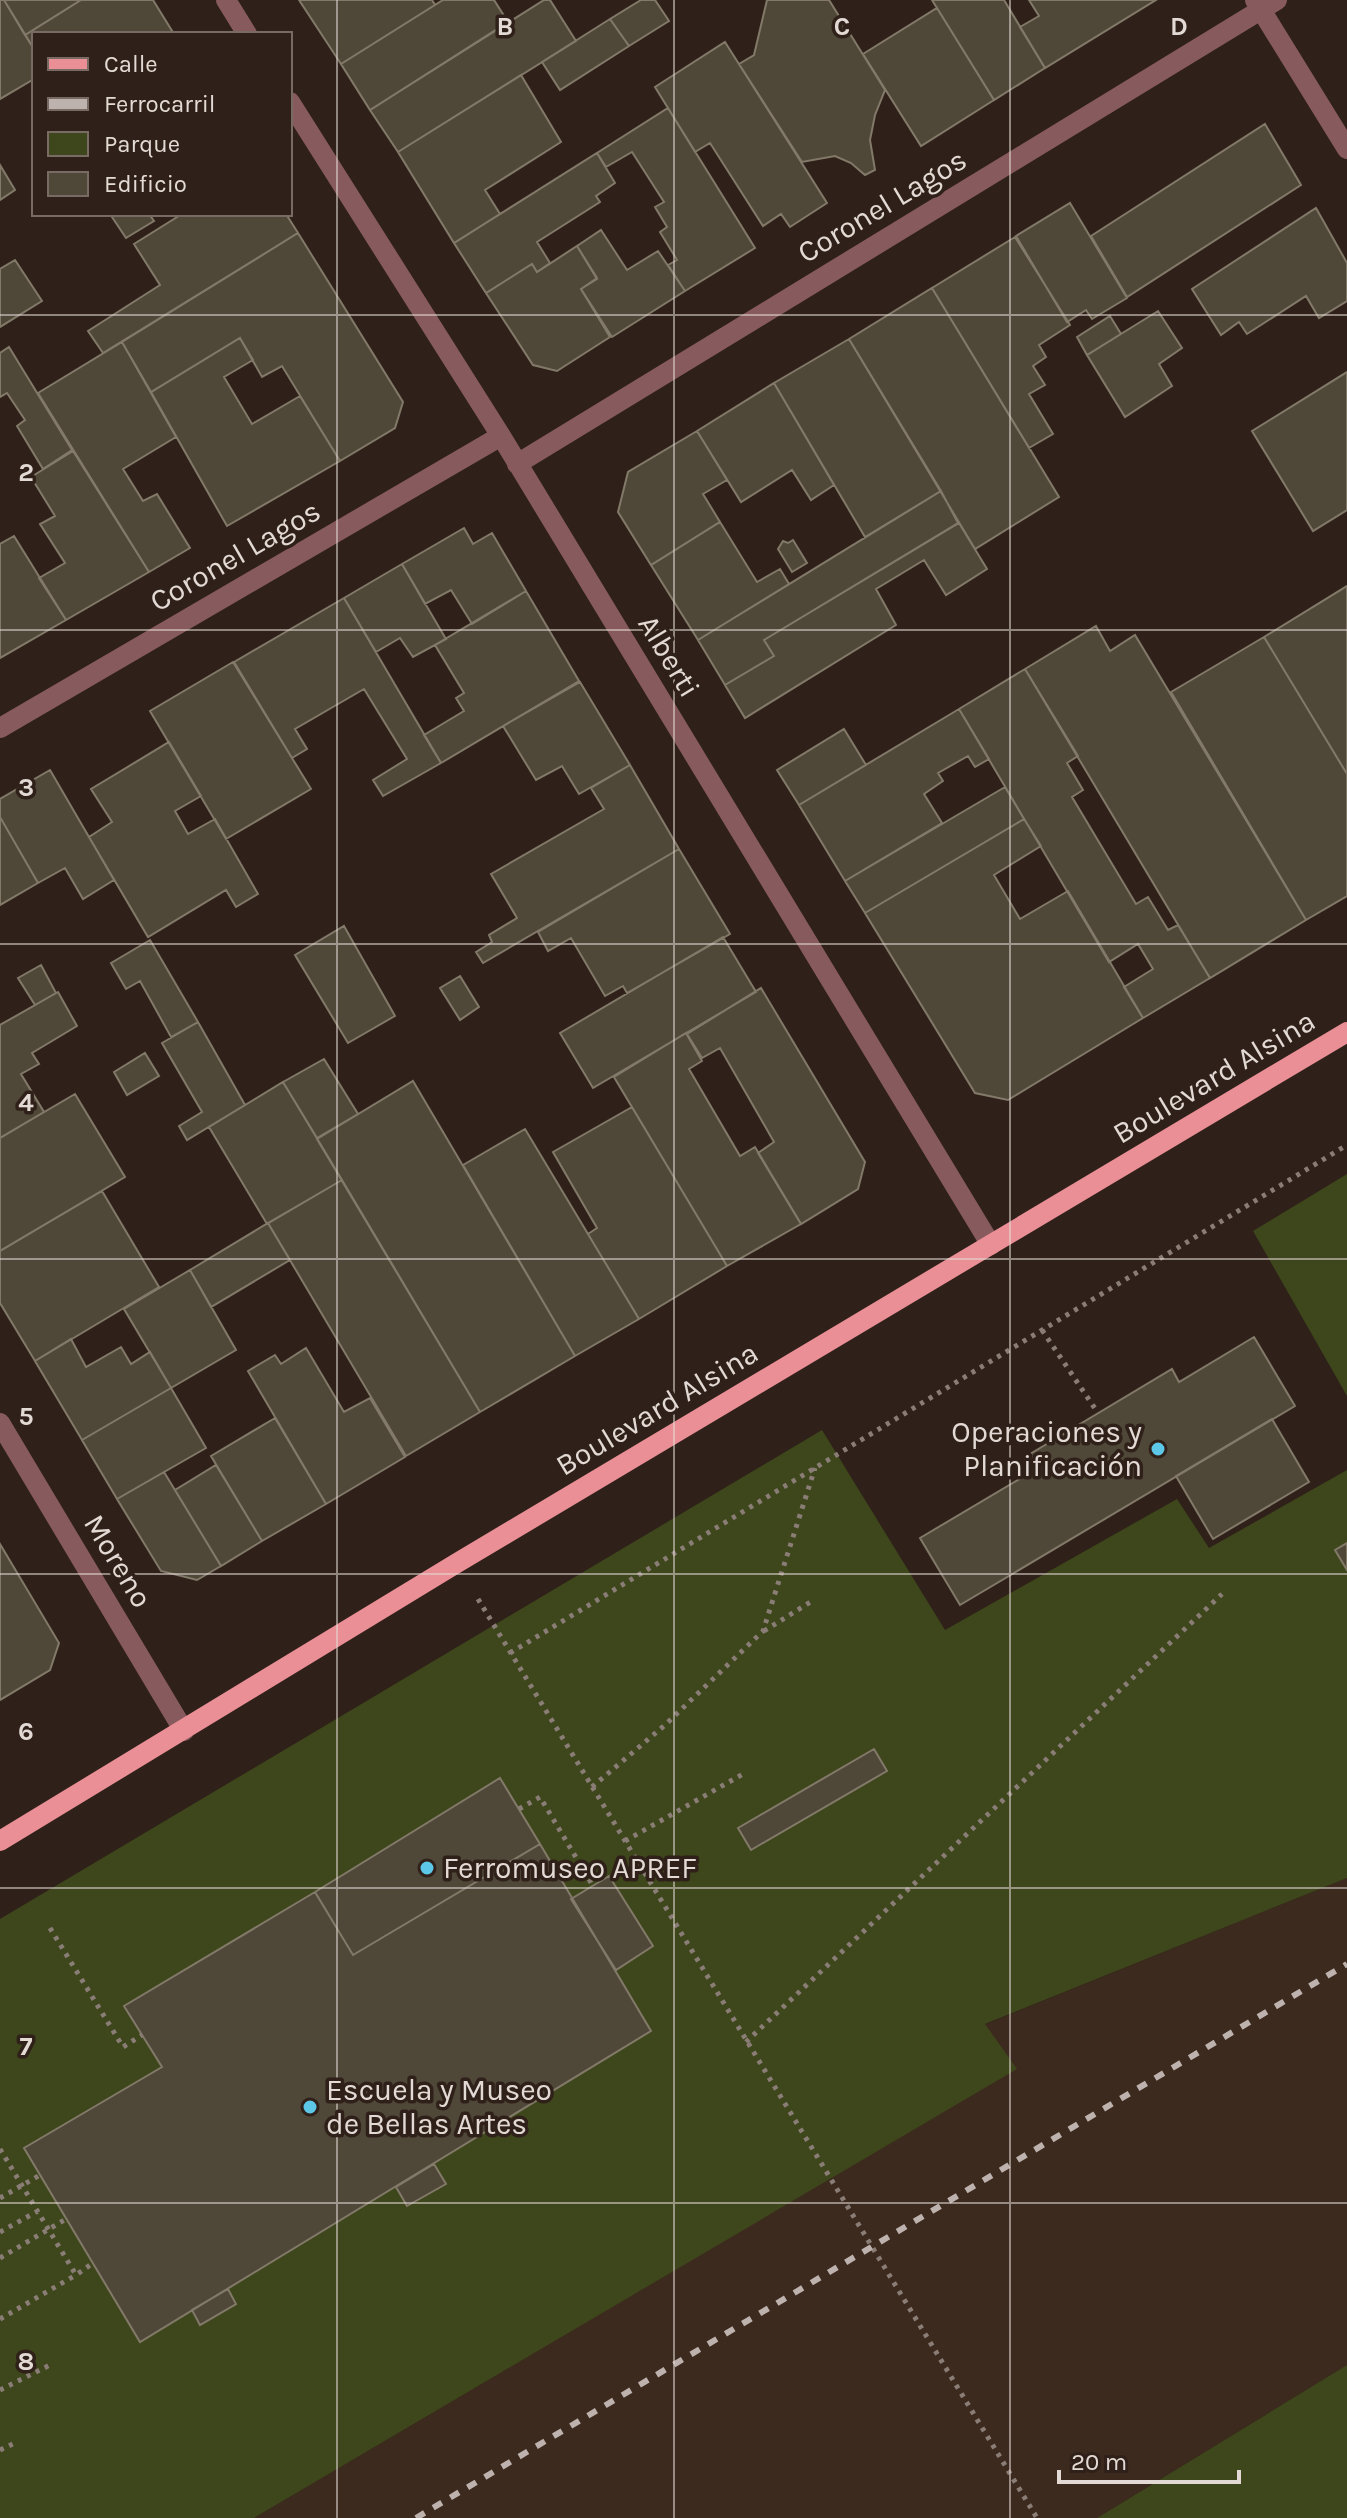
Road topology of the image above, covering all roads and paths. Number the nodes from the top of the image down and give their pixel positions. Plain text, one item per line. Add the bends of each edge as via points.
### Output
1 (226, 0) edge
2 (1264, 3) edge
3 (246, 32) edge
4 (292, 105) edge
5 (1347, 149) edge
6 (501, 436) junction
7 (517, 464) junction
8 (0, 728) edge
9 (1347, 1032) edge
10 (1347, 1145) edge
11 (991, 1245) junction
12 (1042, 1330) junction
13 (1098, 1413) dead end
14 (0, 1423) edge
15 (816, 1467) junction
16 (457, 1563) junction
17 (1222, 1594) dead end
18 (812, 1601) dead end
19 (763, 1631) junction
20 (510, 1653) junction
21 (184, 1731) junction
22 (743, 1774) dead end
23 (592, 1787) junction
24 (519, 1809) dead end
25 (0, 1841) edge
26 (625, 1841) junction
27 (593, 1886) dead end
28 (50, 1928) dead end
29 (142, 2035) dead end
30 (746, 2042) junction
31 (0, 2149) edge
32 (40, 2175) dead end
33 (22, 2185) junction
34 (0, 2198) edge
35 (38, 2211) junction
36 (66, 2219) dead end
37 (49, 2229) junction
38 (0, 2232) edge
39 (0, 2258) edge
40 (93, 2263) dead end
41 (76, 2275) junction
42 (0, 2319) edge
43 (50, 2365) dead end
44 (0, 2390) edge
45 (15, 2443) dead end
46 (0, 2450) edge
47 (1037, 2518) edge

1 - 3 street
2 - 5 street
2 - 7 street, Coronel Lagos
4 - 6 street, Alberti
6 - 7 street, Alberti
6 - 8 street, Coronel Lagos
7 - 11 street, Alberti
9 - 11 main road, Boulevard Alsina
10 - 12 path
11 - 16 main road, Boulevard Alsina
12 - 13 path
12 - 15 path
14 - 21 street, Moreno
15 - 19 path
15 - 20 path
16 - 20 path
16 - 21 main road, Boulevard Alsina
17 - 30 path
18 - 19 path
19 - 23 path
20 - 23 path
21 - 25 main road, Boulevard Alsina
22 - 26 path
23 - 26 path
24 - 27 path via 540,1797
26 - 30 path
28 - 29 path via 123,2047
30 - 47 path
31 - 33 path
32 - 33 path
33 - 34 path
33 - 35 path
35 - 37 path
35 - 38 path
36 - 37 path
37 - 39 path
37 - 41 path
40 - 41 path
41 - 42 path
43 - 44 path
45 - 46 path

